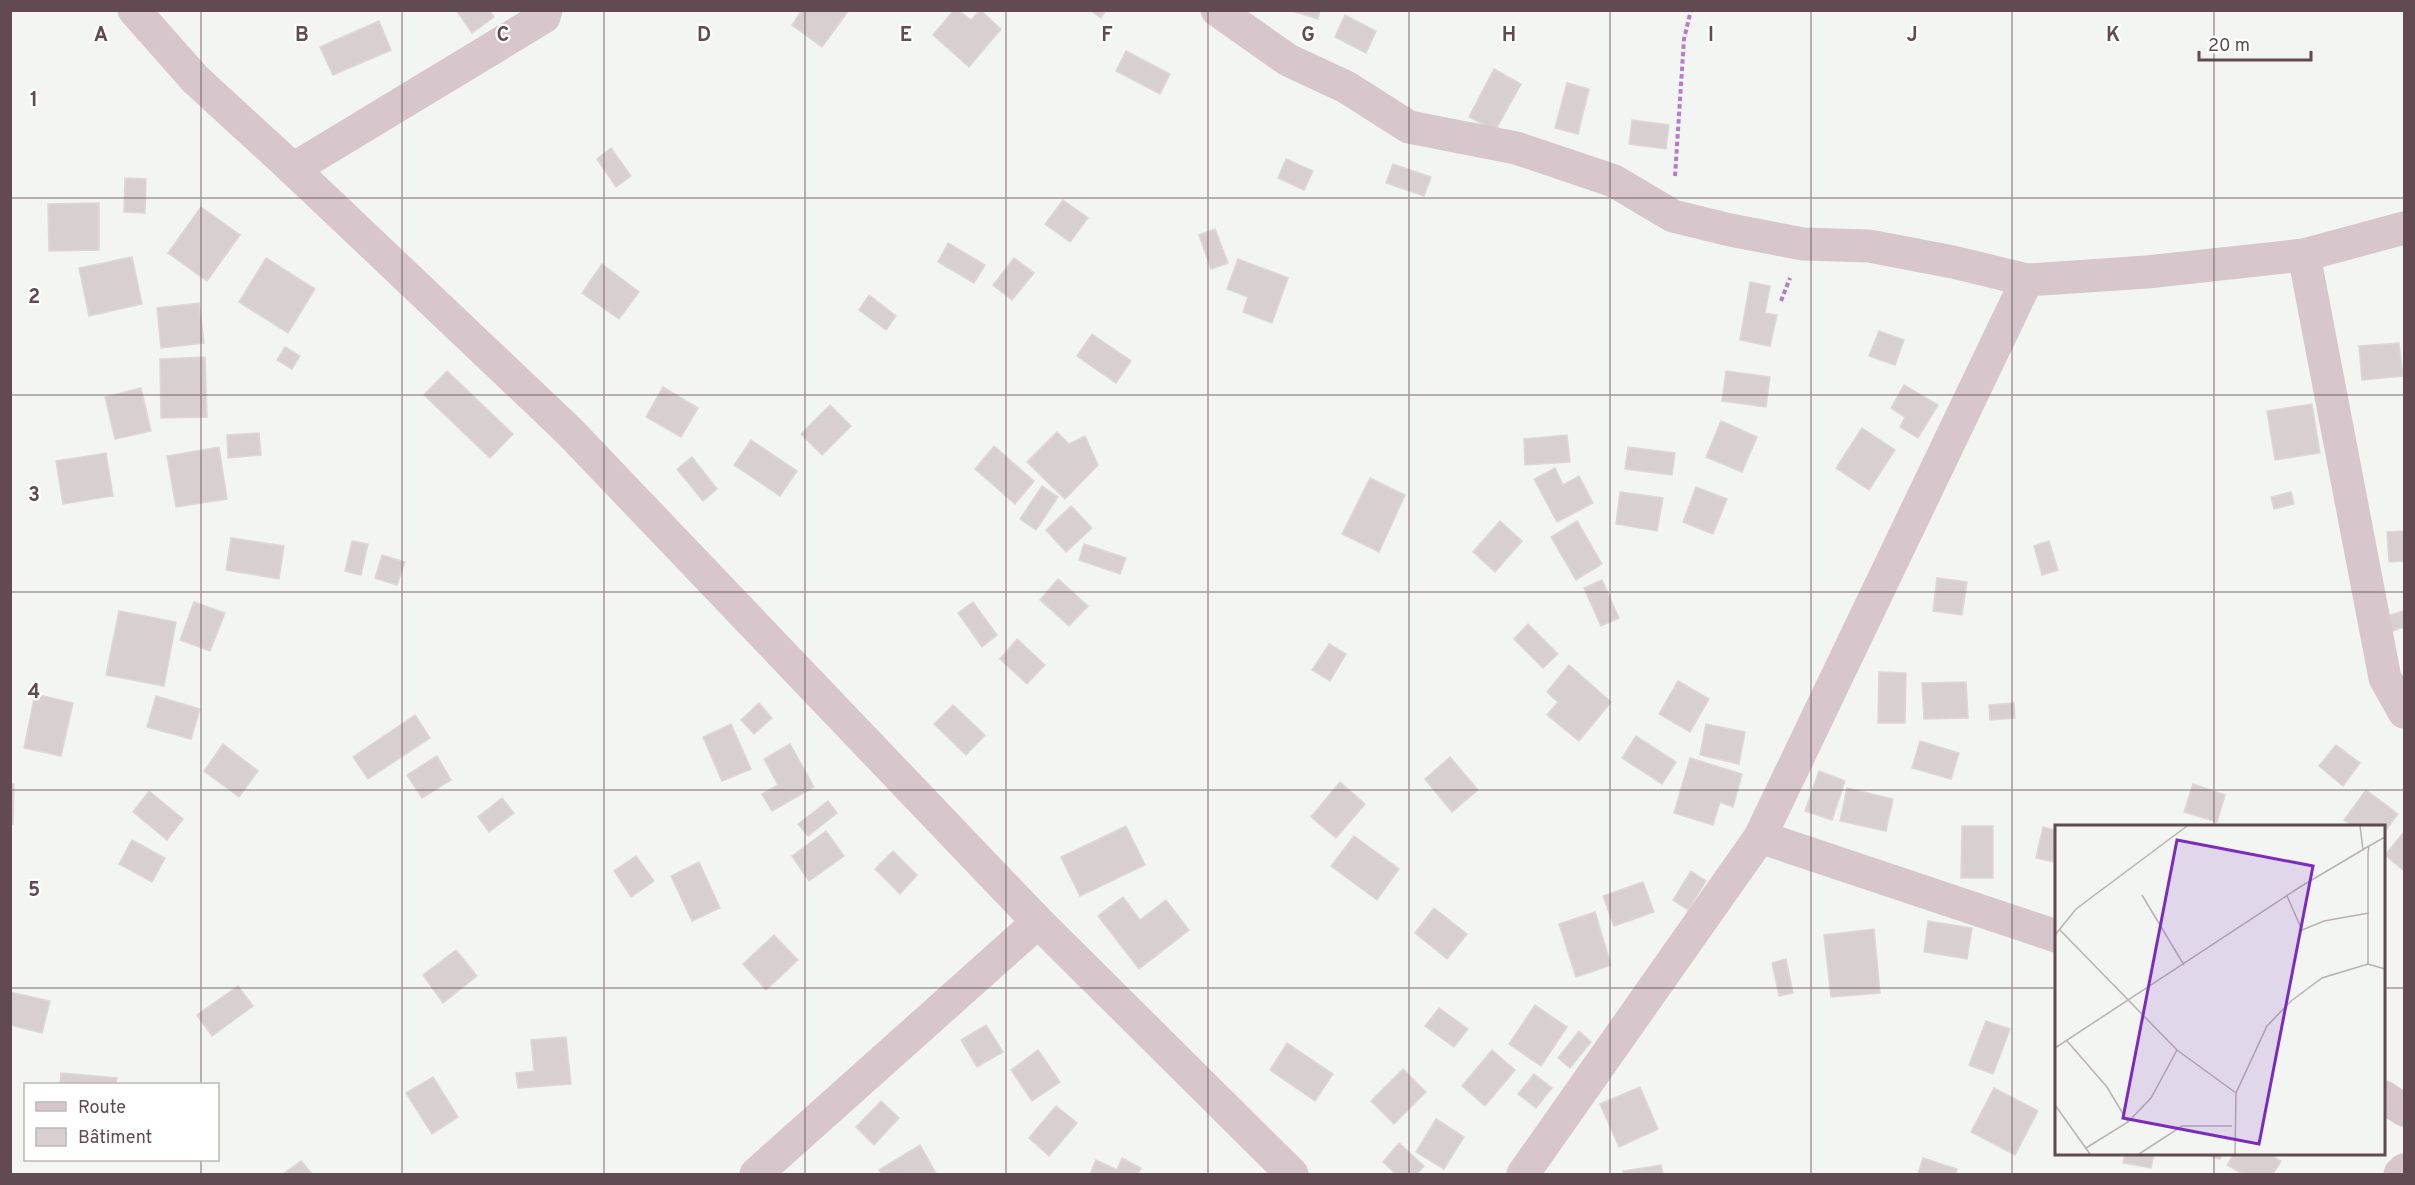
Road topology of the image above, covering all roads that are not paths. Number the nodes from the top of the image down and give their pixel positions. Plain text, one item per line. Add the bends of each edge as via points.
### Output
1 (134, 10) edge
2 (546, 10) edge
3 (1217, 10) edge
4 (293, 169) junction
5 (2404, 228) edge
6 (2304, 255) junction
7 (2026, 280) junction
8 (2404, 712) edge
9 (1760, 837) junction
10 (1038, 922) junction
11 (2055, 936) edge
12 (2385, 1098) edge
13 (2404, 1110) edge
14 (2404, 1170) edge
15 (756, 1174) edge
16 (1292, 1174) edge
17 (1523, 1174) edge
18 (2400, 1174) edge

1 - 4 street via 195,80
2 - 4 street via 544,16
3 - 7 street via 1288,60 1346,87 1408,127 1516,148 1614,181 1673,216 1803,244 1869,246
4 - 10 street via 569,431
5 - 6 street
6 - 7 street
6 - 8 street via 2385,678
7 - 9 street
9 - 11 street
9 - 17 street
10 - 15 street
10 - 16 street
12 - 13 street
14 - 18 street

